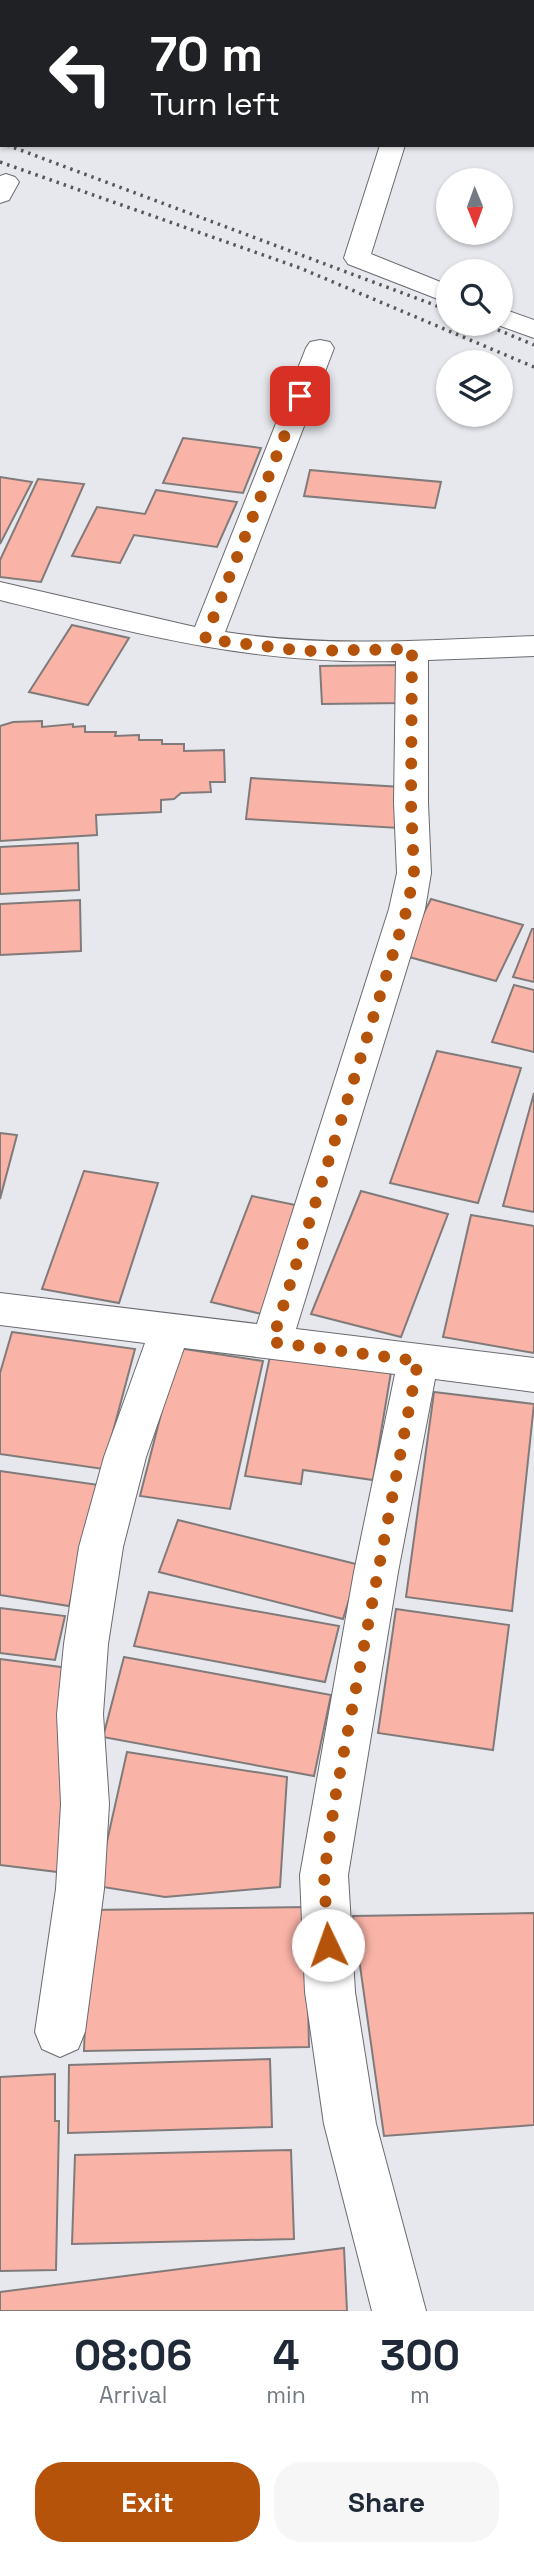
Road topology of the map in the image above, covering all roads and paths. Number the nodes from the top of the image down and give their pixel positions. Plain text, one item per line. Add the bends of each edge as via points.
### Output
1 (392, 147) edge
2 (436, 290) edge
3 (513, 321) edge
4 (534, 330) edge
5 (320, 348) dead end
6 (0, 591) edge
7 (205, 639) junction
8 (534, 646) edge
9 (412, 649) junction
10 (0, 1310) edge
11 (170, 1330) junction
12 (272, 1342) junction
13 (418, 1361) junction
14 (534, 1375) edge
15 (60, 2032) dead end
16 (399, 2311) edge

1 - 2 street via 357,258
3 - 4 street
5 - 7 street
6 - 7 street
7 - 9 street via 304,651
8 - 9 street
9 - 12 street via 414,873 407,909
10 - 11 street
11 - 12 street
11 - 15 street via 125,1457 95,1583 80,1714 85,1804 80,1889
12 - 13 street
13 - 14 street
13 - 16 street via 324,1875 330,1992 350,2124

